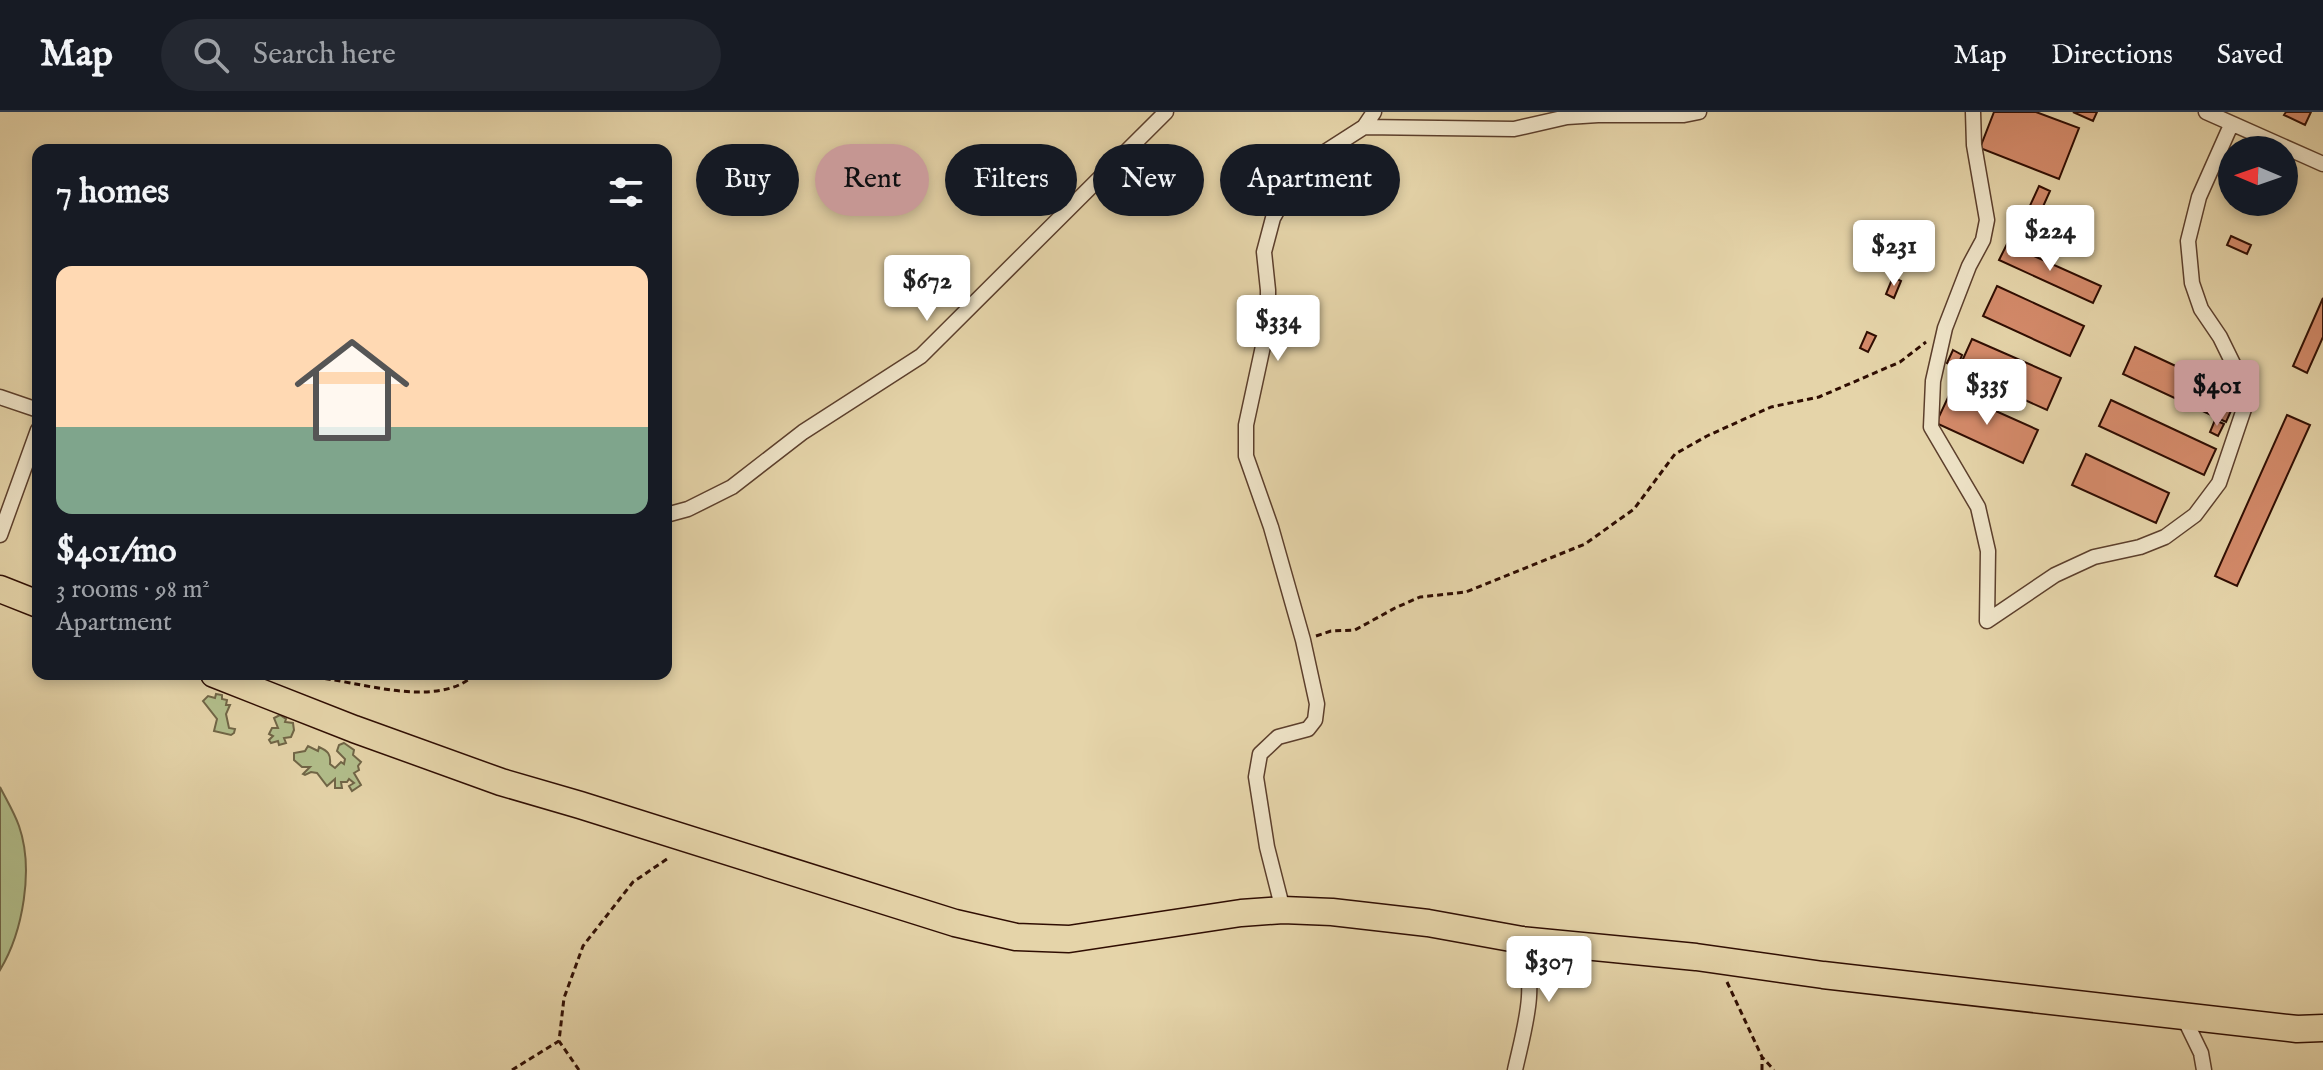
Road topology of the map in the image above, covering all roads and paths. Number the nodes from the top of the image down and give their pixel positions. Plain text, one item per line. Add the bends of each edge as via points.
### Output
1 (1166, 112) edge
2 (1374, 112) edge
3 (1699, 112) edge
4 (1973, 112) edge
5 (2206, 112) edge
6 (2231, 125) junction
7 (1364, 127) junction
8 (2323, 164) edge
9 (1945, 328) junction
10 (0, 397) edge
11 (32, 408) edge
12 (32, 447) edge
13 (672, 513) edge
14 (0, 535) edge
15 (0, 589) edge
16 (32, 602) edge
17 (1303, 640) junction
18 (229, 680) edge
19 (329, 680) edge
20 (469, 680) edge
21 (694, 841) junction
22 (1283, 910) junction
23 (1522, 940) junction
24 (1715, 959) junction
25 (2183, 1016) junction
26 (2323, 1028) edge
27 (559, 1041) junction
28 (1762, 1057) junction
29 (512, 1070) edge
30 (579, 1070) edge
31 (1515, 1070) edge
32 (1762, 1070) edge
33 (1774, 1070) edge
34 (2204, 1070) edge

1 - 13 street via 921,356 803,432 732,487
2 - 7 street
3 - 7 street via 1567,117 1514,129
4 - 9 street via 1987,220
5 - 6 street
6 - 8 street
6 - 9 street via 2199,197 2188,241 2192,283 2245,388 2244,409 2219,483 2195,515 2165,537 2094,557 2055,575 1987,621 1988,551 1978,507 1931,427 1933,381
7 - 17 street via 1311,161 1273,218 1264,252 1268,323 1246,425 1246,456
9 - 17 path via 1900,362 1819,397 1771,407 1675,454 1634,509 1585,544 1466,592 1420,597 1355,630
10 - 11 street
12 - 14 street
15 - 16 highway
17 - 22 street via 1317,704 1315,720 1308,729 1278,737 1260,754 1256,777
18 - 21 highway via 434,760
19 - 20 path via 422,692
21 - 22 highway via 955,923 1016,937 1069,939
21 - 27 path via 633,882 583,946 564,998
22 - 23 highway via 1428,923
23 - 24 highway
23 - 31 street via 1532,993
24 - 25 highway
24 - 28 path
25 - 26 highway
25 - 34 street
27 - 29 path
27 - 30 path
28 - 32 path
28 - 33 path

